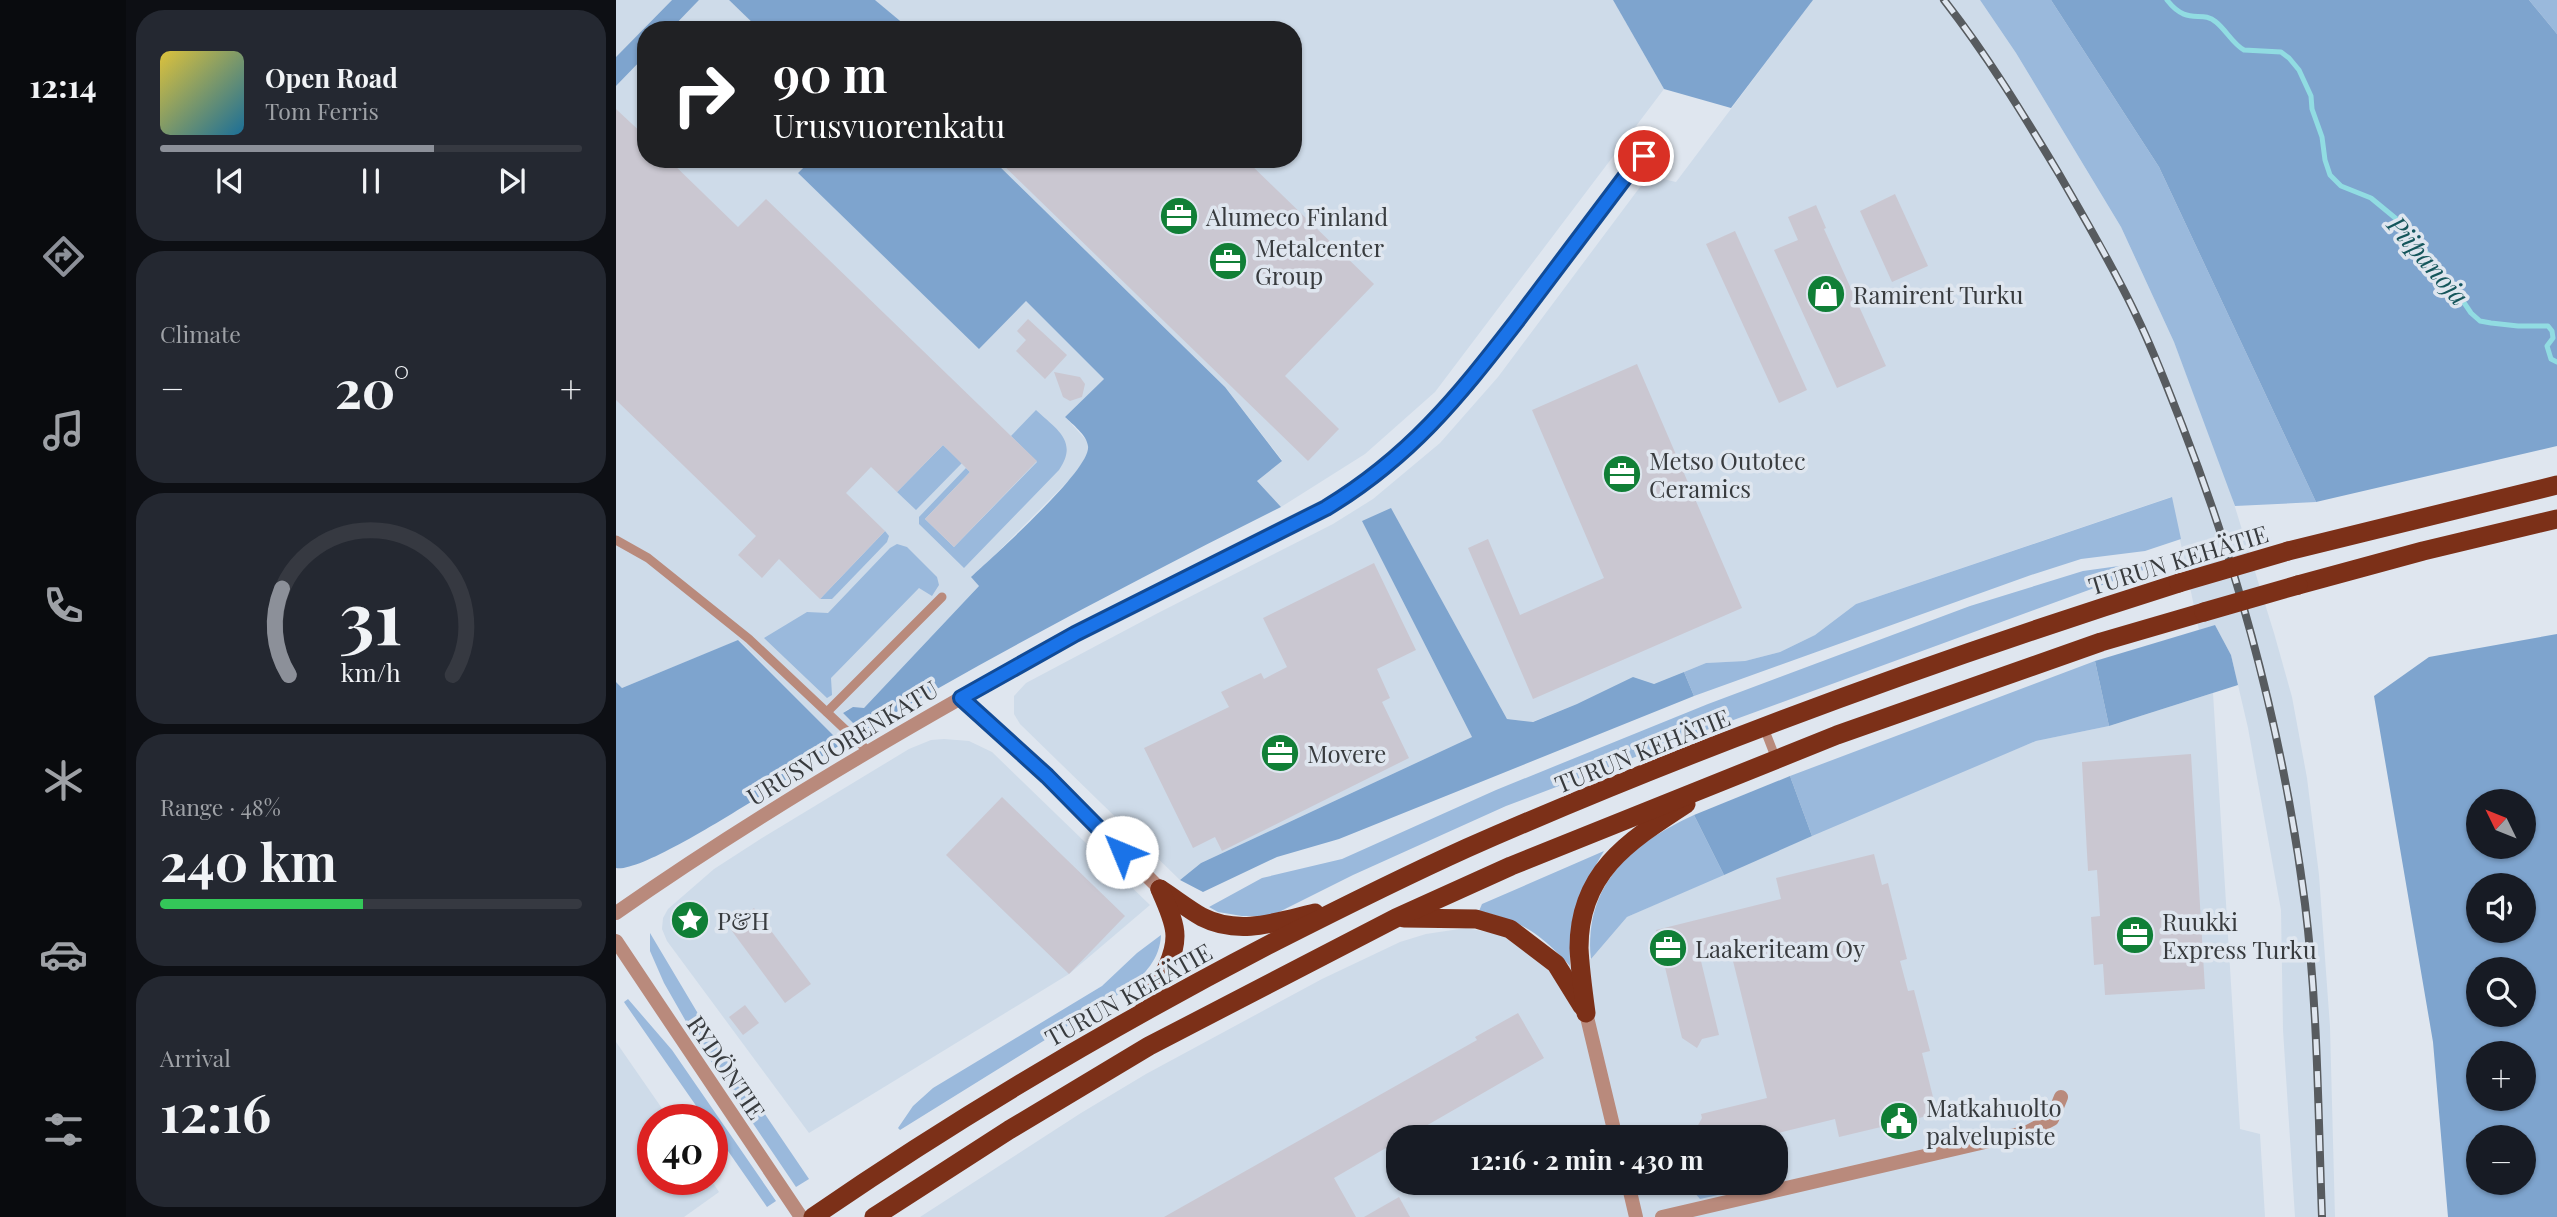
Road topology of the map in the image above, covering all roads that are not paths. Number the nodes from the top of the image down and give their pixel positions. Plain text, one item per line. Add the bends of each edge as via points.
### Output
1 (1660, 140) dead end
2 (2557, 485) edge
3 (2557, 519) edge
4 (616, 540) edge
5 (942, 597) dead end
6 (961, 698) junction
7 (827, 712) junction
8 (1764, 727) junction
9 (868, 751) junction
10 (1776, 759) junction
11 (1720, 781) junction
12 (1160, 890) junction
13 (1343, 907) junction
14 (616, 913) edge
15 (1396, 918) junction
16 (616, 942) edge
17 (1143, 1012) junction
18 (1586, 1013) junction
19 (2061, 1097) dead end
20 (1613, 1125) edge
21 (1631, 1195) edge
22 (875, 1216) edge
23 (801, 1217) edge
24 (813, 1217) edge
25 (1636, 1217) edge
26 (1662, 1217) edge

1 - 6 street, URUSVUORENKATU via 1629,172 1468,385 1397,458 1326,508 1075,634
2 - 8 highway, TURUN KEHÄTIE, bridge via 2288,551 2179,583 1933,664
3 - 10 highway, bridge via 2423,551 2101,642
4 - 7 lane via 648,558 749,639
5 - 7 lane
6 - 9 street, URUSVUORENKATU
6 - 12 street via 1047,776
7 - 9 lane
8 - 10 lane
8 - 13 highway, TURUN KEHÄTIE via 1466,849
9 - 14 street, URUSVUORENKATU
10 - 11 highway
11 - 15 highway
11 - 18 highway via 1641,834 1598,877 1588,895 1579,948
12 - 13 highway via 1202,917 1242,928
12 - 17 highway via 1175,937 1170,958
13 - 17 highway, TURUN KEHÄTIE
15 - 18 highway via 1476,919 1510,929 1556,964
15 - 22 highway via 1149,1046
16 - 23 street, RYDÖNTIE
17 - 24 highway, TURUN KEHÄTIE via 979,1108
18 - 20 street
19 - 26 street via 2052,1119 2028,1132
21 - 25 street

